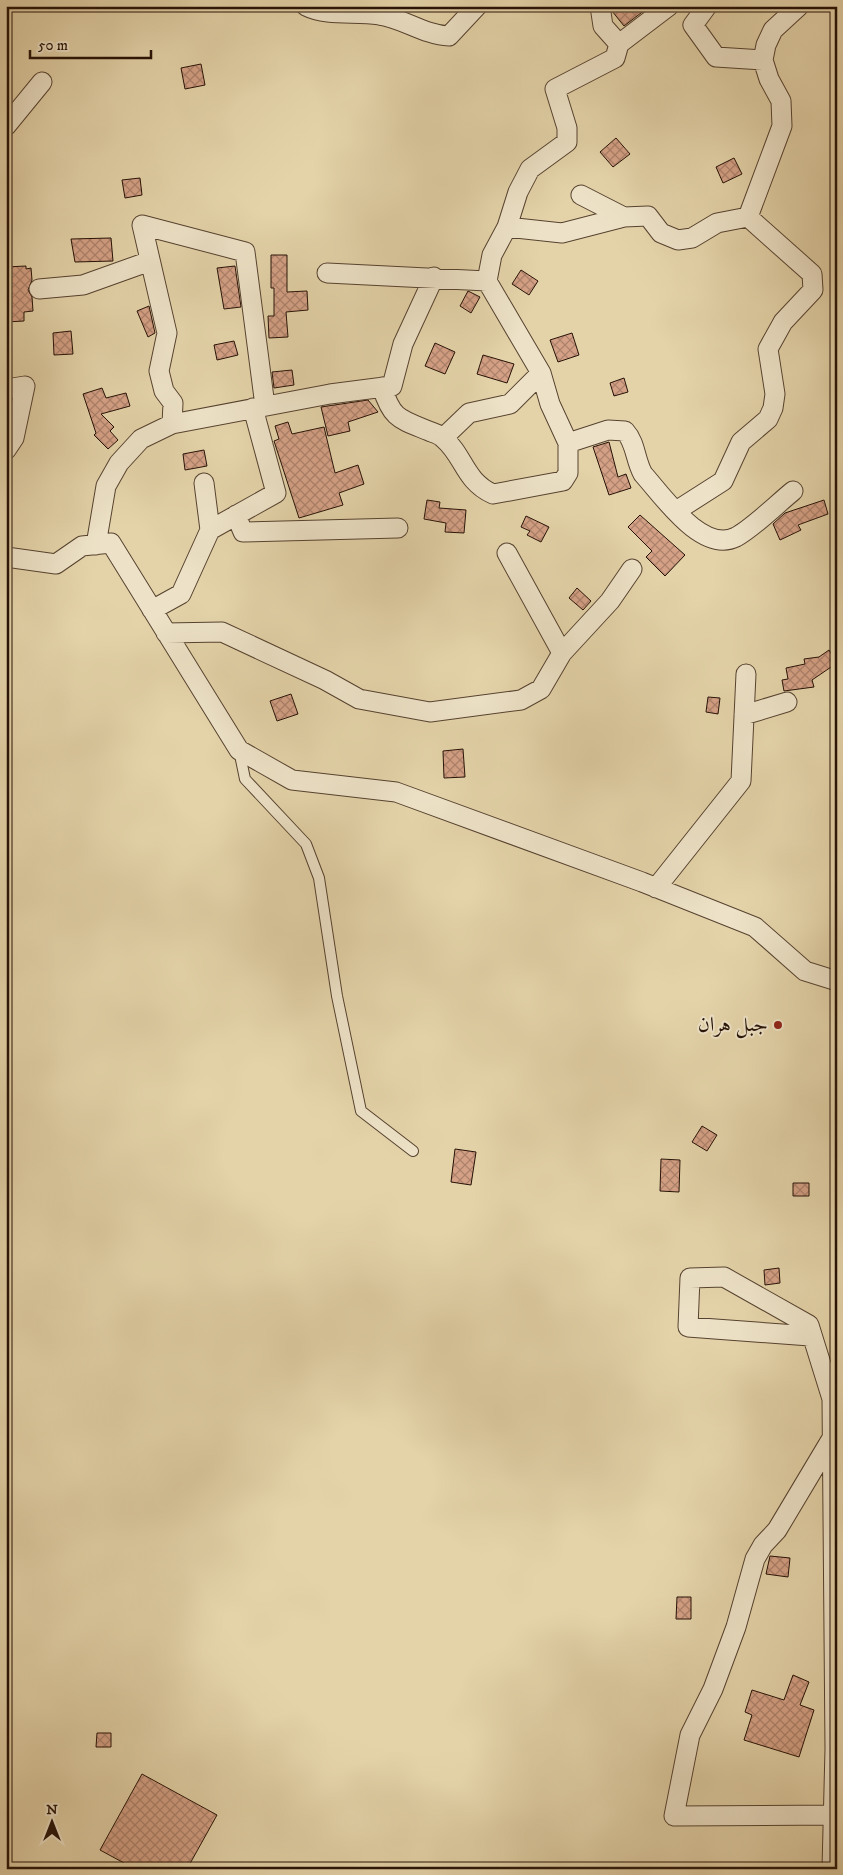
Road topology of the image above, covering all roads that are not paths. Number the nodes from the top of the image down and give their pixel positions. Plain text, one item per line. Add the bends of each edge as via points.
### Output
1 (306, 6) edge
2 (477, 6) edge
3 (600, 6) edge
4 (669, 6) edge
5 (707, 6) edge
6 (799, 6) edge
7 (693, 25) junction
8 (619, 44) junction
9 (763, 60) junction
10 (42, 82) dead end
11 (6, 126) edge
12 (581, 194) dead end
13 (624, 217) junction
14 (748, 217) junction
15 (507, 227) junction
16 (150, 261) junction
17 (327, 273) dead end
18 (434, 277) junction
19 (487, 281) junction
20 (39, 289) dead end
21 (540, 373) junction
22 (382, 387) junction
23 (6, 389) edge
24 (259, 407) junction
25 (172, 424) junction
26 (443, 438) junction
27 (568, 443) junction
28 (6, 450) edge
29 (204, 483) dead end
30 (793, 491) dead end
31 (676, 511) junction
32 (236, 515) junction
33 (398, 528) dead end
34 (210, 530) junction
35 (96, 545) junction
36 (508, 553) dead end
37 (6, 557) edge
38 (632, 569) dead end
39 (152, 610) junction
40 (166, 633) junction
41 (562, 653) junction
42 (746, 674) dead end
43 (787, 702) dead end
44 (744, 715) junction
45 (239, 750) junction
46 (656, 888) junction
47 (837, 981) edge
48 (413, 1151) dead end
49 (810, 1336) junction
50 (834, 1397) edge
51 (832, 1438) junction
52 (835, 1468) edge
53 (836, 1814) edge
54 (831, 1865) edge

1 - 2 street via 316,11 379,15 438,36 448,36
3 - 8 street via 603,26
4 - 7 street
4 - 8 street
5 - 7 street
6 - 9 street via 774,30
7 - 9 street via 716,57
8 - 15 street via 615,58 555,89 567,128 567,142 530,169 518,192
9 - 14 street via 780,101 782,126
10 - 11 street
12 - 13 street
13 - 14 street via 648,216 661,233 678,240 692,238 717,222
13 - 15 street via 562,233
14 - 31 street via 812,274 813,290 783,322 768,349 775,394 768,419 741,442 723,481
15 - 19 street via 492,255
16 - 20 street via 83,286
16 - 24 street via 142,226 245,252
16 - 25 street via 167,333 159,371 164,391 173,403
17 - 18 street
18 - 19 street
18 - 22 street via 403,344 392,386
19 - 21 street
21 - 26 street via 510,404 470,413
21 - 27 street
22 - 24 street
22 - 26 street via 389,408 397,417
23 - 28 street via 25,386 14,438
24 - 25 street
24 - 32 street via 276,493
25 - 35 street via 141,439 113,472 106,486
26 - 27 street via 472,480 492,494 563,480 568,473
27 - 31 street via 602,431 625,431 631,438 637,464
29 - 34 street
30 - 31 street via 736,537 727,540 708,538 697,532
32 - 33 street via 243,532
32 - 34 street
34 - 39 street via 181,594
35 - 37 street via 82,546 56,564
35 - 39 street via 110,544
36 - 41 street
38 - 41 street via 610,601
39 - 40 street
40 - 41 street via 222,632 359,699 430,712 521,700 541,689
40 - 45 street
42 - 44 street
43 - 44 street
44 - 46 street via 741,781
45 - 46 street via 292,780 396,792
45 - 48 lane via 246,779 306,844 319,878 337,996 361,1111
46 - 47 street via 755,927 805,971
49 - 49 street via 688,1327 690,1278 724,1277 808,1325
49 - 50 street
50 - 51 street
51 - 52 street
51 - 53 street via 777,1530 755,1559 736,1627 713,1688 690,1734 674,1816
52 - 53 street
53 - 54 street

